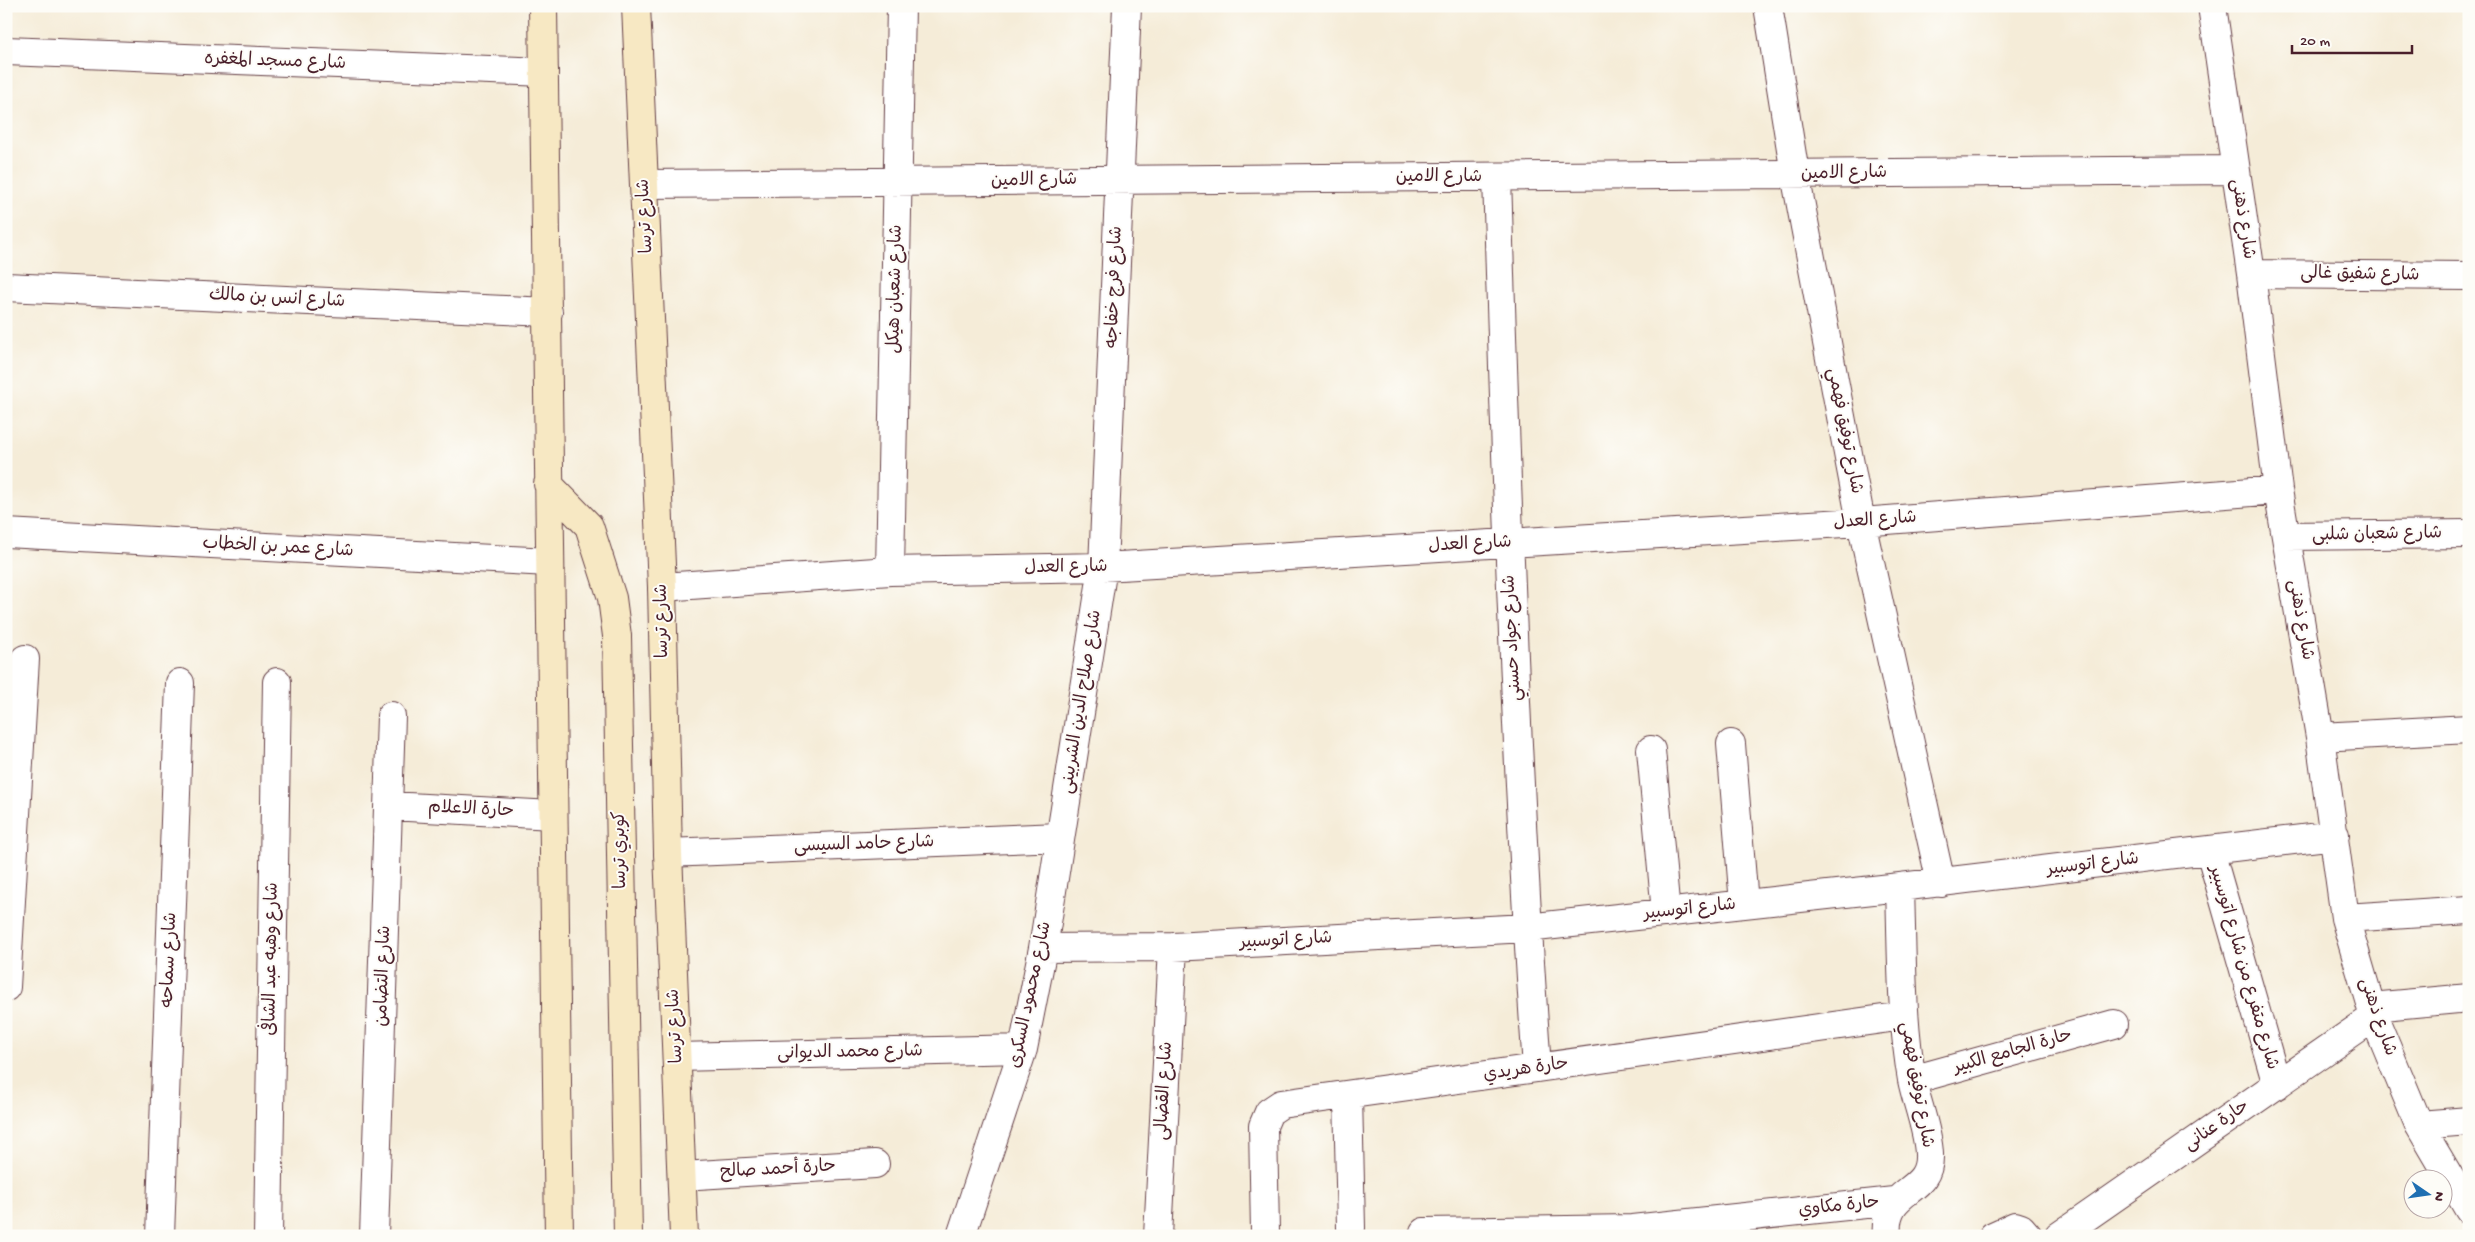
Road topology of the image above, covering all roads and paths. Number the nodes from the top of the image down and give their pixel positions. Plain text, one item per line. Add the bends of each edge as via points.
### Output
1 (543, 6) edge
2 (636, 6) edge
3 (902, 6) edge
4 (1127, 6) edge
5 (1768, 6) edge
6 (2212, 6) edge
7 (6, 51) edge
8 (544, 72) junction
9 (2234, 170) junction
10 (1795, 174) junction
11 (1497, 176) junction
12 (1120, 179) junction
13 (898, 182) junction
14 (644, 184) junction
15 (2251, 274) junction
16 (2469, 276) edge
17 (6, 287) edge
18 (548, 312) junction
19 (548, 484) junction
20 (2278, 490) junction
21 (1861, 522) junction
22 (6, 533) edge
23 (2469, 534) edge
24 (2286, 536) junction
25 (1508, 542) junction
26 (550, 562) junction
27 (1104, 567) junction
28 (890, 572) junction
29 (662, 587) junction
30 (26, 659) dead end
31 (277, 682) dead end
32 (180, 683) dead end
33 (392, 716) dead end
34 (2469, 729) edge
35 (2320, 737) junction
36 (1731, 744) dead end
37 (1651, 750) dead end
38 (390, 806) junction
39 (553, 815) junction
40 (2334, 835) junction
41 (1060, 836) junction
42 (2210, 851) junction
43 (668, 853) junction
44 (1941, 882) junction
45 (1900, 887) junction
46 (1744, 904) junction
47 (2469, 910) edge
48 (1666, 913) junction
49 (2346, 918) junction
50 (1527, 928) junction
51 (1172, 947) junction
52 (1043, 948) junction
53 (6, 987) edge
54 (2469, 998) edge
55 (2372, 1012) junction
56 (1904, 1016) junction
57 (2114, 1024) dead end
58 (1023, 1049) junction
59 (677, 1057) junction
60 (1537, 1068) junction
61 (1912, 1080) junction
62 (2277, 1085) junction
63 (1348, 1095) junction
64 (2469, 1121) edge
65 (2419, 1125) junction
66 (875, 1164) dead end
67 (682, 1176) junction
68 (1894, 1201) junction
69 (2469, 1210) edge
70 (1351, 1228) dead end
71 (1265, 1232) dead end
72 (1424, 1232) dead end
73 (160, 1236) edge
74 (268, 1236) edge
75 (374, 1236) edge
76 (559, 1236) edge
77 (628, 1236) edge
78 (684, 1236) edge
79 (961, 1236) edge
80 (1158, 1236) edge
81 (1887, 1236) edge
82 (1993, 1236) edge
83 (2028, 1236) edge
84 (2060, 1236) edge

1 - 8 main road
2 - 14 main road, شارع ترسا
3 - 13 street, شارع شعبان هيكل
4 - 12 street, شارع فرج خفاجه
5 - 10 street, شارع توفيق فهمي
6 - 9 street, شارع ذهنى
7 - 8 street, شارع مسجد المغفره
8 - 18 main road
9 - 10 street, شارع الامين
9 - 15 street, شارع ذهنى
10 - 11 street, شارع الامين
10 - 21 street, شارع توفيق فهمي
11 - 12 street, شارع الامين
11 - 25 street, شارع جواد حسني
12 - 13 street, شارع الامين
12 - 27 street, شارع فرج خفاجه
13 - 14 street, شارع الامين
13 - 28 street, شارع شعبان هيكل
14 - 29 main road, شارع ترسا
15 - 16 street, شارع شفيق غالى
15 - 20 street, شارع ذهنى
17 - 18 street, شارع انس بن مالك
18 - 19 main road
19 - 26 main road
19 - 77 main road, كوبري ترسا via 589,526 612,598 617,636
20 - 21 street, شارع العدل
20 - 24 street, شارع ذهنى
21 - 25 street, شارع العدل
21 - 44 street, شارع توفيق فهمي
22 - 26 street, شارع عمر بن الخطاب
23 - 24 street, شارع شعبان شلبى
24 - 35 street, شارع ذهنى
25 - 27 street, شارع العدل
25 - 50 street, شارع جواد حسني
26 - 39 main road
27 - 28 street, شارع العدل
27 - 41 street, شارع صلاح الدين الشربينى
28 - 29 street, شارع العدل
29 - 43 main road, شارع ترسا
30 - 53 street
31 - 74 street, شارع وهبه عبد الشافى
32 - 73 street, شارع سماحه
33 - 38 street, شارع التضامن
34 - 35 street
35 - 40 street, شارع ذهنى
36 - 46 street
37 - 48 street
38 - 39 street, حارة الاعلام
38 - 75 street, شارع التضامن
39 - 76 main road
40 - 42 street, شارع اتوسبير
40 - 49 street, شارع ذهنى
41 - 43 street, شارع حامد السيسى
41 - 52 street, شارع محمود السكرى
42 - 44 street, شارع اتوسبير
42 - 62 street, شارع متفرع من شارع اتوسبير
43 - 59 main road, شارع ترسا
44 - 45 street, شارع اتوسبير
45 - 46 street, شارع اتوسبير
45 - 56 street, شارع توفيق فهمي
46 - 48 street, شارع اتوسبير
47 - 49 street
48 - 50 street, شارع اتوسبير
49 - 55 street, شارع ذهنى
50 - 51 street, شارع اتوسبير
50 - 60 street, شارع جواد حسني
51 - 52 street, شارع اتوسبير
51 - 80 street, شارع القضالى
52 - 58 street, شارع محمود السكرى
54 - 55 street
55 - 62 street, حارة عنانى
55 - 65 street, شارع ذهنى
56 - 60 street, حارة هريدي
56 - 61 street, شارع توفيق فهمي
57 - 61 street, حارة الجامع الكبير
58 - 59 street, شارع محمد الديوانى
58 - 79 street, شارع محمود السكرى
59 - 67 main road, شارع ترسا
60 - 63 street, حارة هريدي
61 - 68 street, شارع توفيق فهمي via 1929,1154 1927,1171 1920,1182
62 - 84 street, حارة عنانى
63 - 70 street
63 - 71 street, حارة هريدي via 1281,1104 1269,1112 1263,1126
64 - 65 street
65 - 69 street, شارع ذهنى
66 - 67 street, حارة أحمد صالح
67 - 78 main road, شارع ترسا
68 - 72 street, حارة مكاوي via 1632,1229
68 - 81 street via 1888,1215
82 - 83 street via 2015,1226

